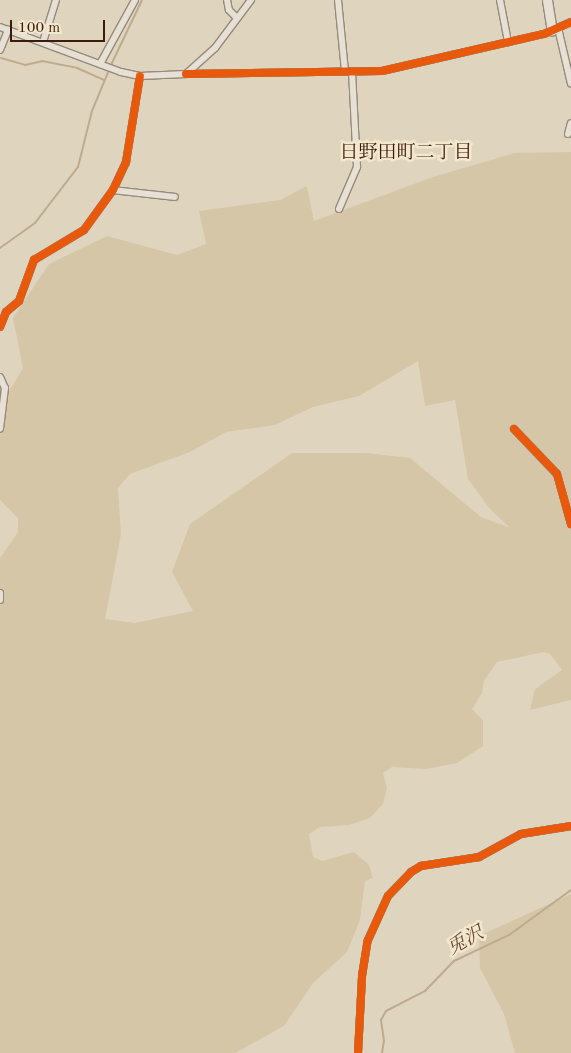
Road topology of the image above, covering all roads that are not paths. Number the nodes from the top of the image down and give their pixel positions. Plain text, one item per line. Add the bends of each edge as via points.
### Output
1 (56, 0) edge
2 (135, 0) edge
3 (227, 0) edge
4 (251, 0) edge
5 (338, 0) edge
6 (500, 0) edge
7 (548, 0) edge
8 (237, 18) junction
9 (571, 22) edge
10 (0, 26) edge
11 (555, 29) junction
12 (8, 30) junction
13 (43, 42) junction
14 (508, 42) junction
15 (0, 50) edge
16 (100, 64) junction
17 (345, 72) junction
18 (352, 72) junction
19 (186, 74) junction
20 (140, 76) junction
21 (571, 84) edge
22 (571, 123) edge
23 (568, 134) dead end
24 (113, 190) junction
25 (174, 197) dead end
26 (339, 208) dead end
27 (0, 327) edge
28 (0, 377) edge
29 (0, 429) edge
30 (514, 429) dead end
31 (571, 524) edge
32 (0, 592) edge
33 (0, 600) edge
34 (571, 826) edge
35 (358, 1053) edge

1 - 13 street
2 - 16 street
3 - 8 street via 229,10
4 - 8 street
5 - 17 street
6 - 14 street
7 - 11 street
8 - 19 street via 214,48
9 - 11 street
10 - 12 street
11 - 14 street
11 - 21 street
12 - 13 street
12 - 15 street
13 - 16 street
14 - 18 street via 382,71
16 - 20 street
17 - 18 street
17 - 19 street
18 - 26 street via 357,167
19 - 20 street
20 - 24 street via 126,162
22 - 23 street
24 - 25 street
24 - 27 street via 84,230 34,260 19,301 6,312
28 - 29 street via 6,388
30 - 31 street via 557,474
32 - 33 street
34 - 35 street via 521,834 480,858 421,866 388,896 368,940 362,976

